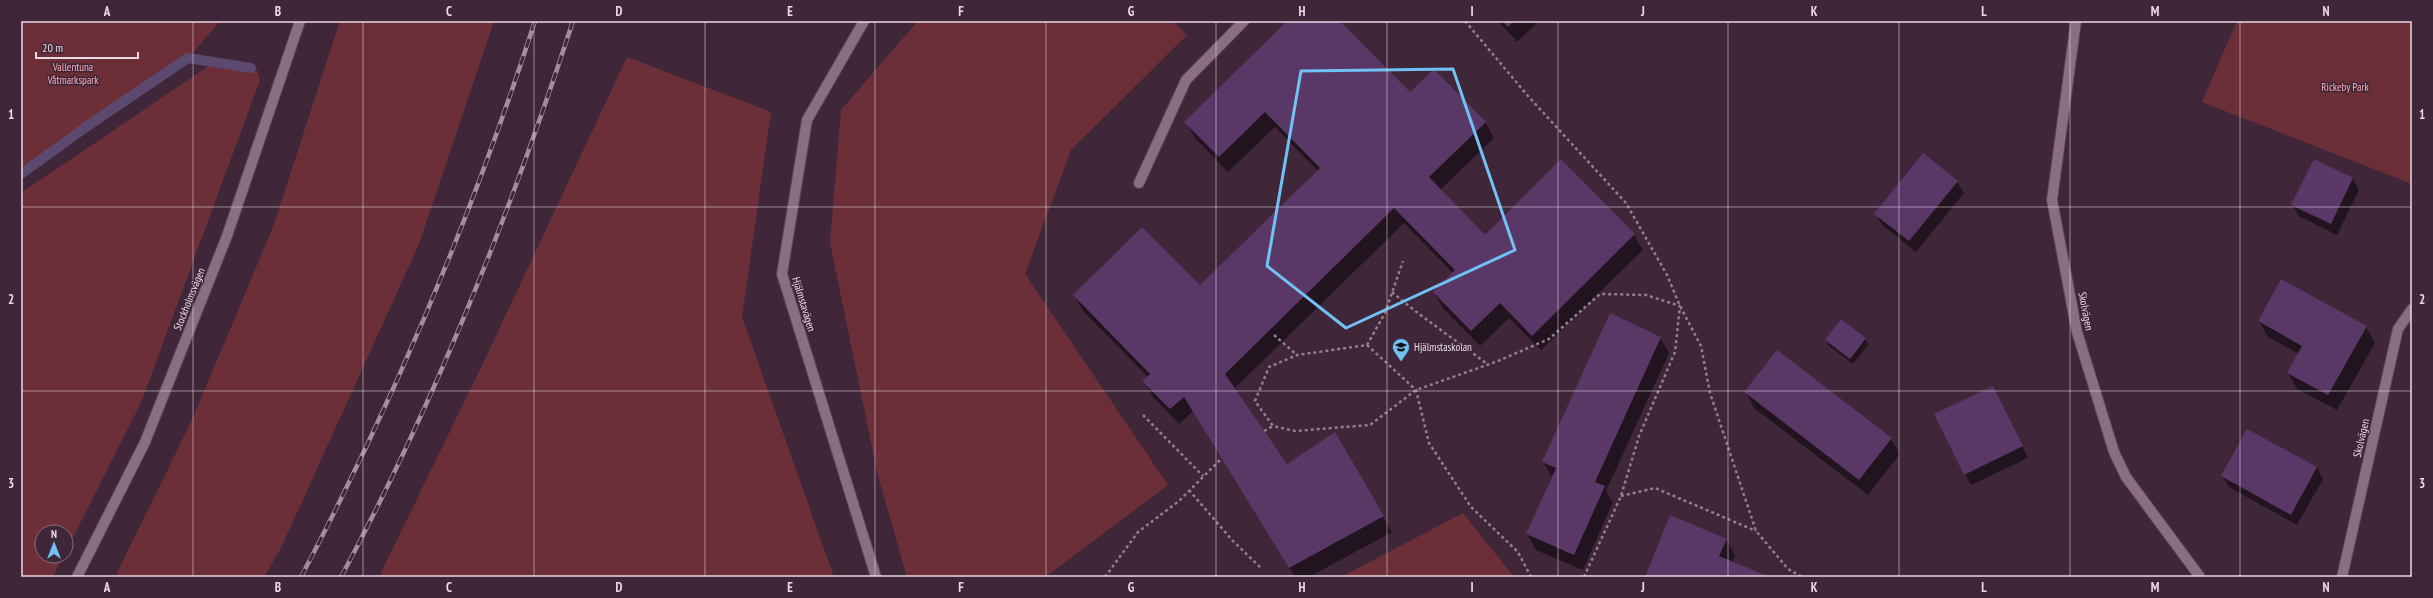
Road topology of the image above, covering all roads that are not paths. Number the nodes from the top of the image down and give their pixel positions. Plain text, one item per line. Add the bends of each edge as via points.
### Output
1 (300, 21) edge
2 (864, 21) edge
3 (1244, 21) edge
4 (2076, 21) edge
5 (1139, 183) dead end
6 (2412, 309) edge
7 (77, 577) edge
8 (876, 577) edge
9 (2200, 577) edge
10 (2342, 577) edge

1 - 7 street, Stockholmsvägen via 227,236 145,442
2 - 8 street, Hjälmstavägen via 807,120 782,274
3 - 5 street via 1186,80
4 - 9 street, Skolvägen via 2052,200 2077,332 2114,452 2126,477
6 - 10 street, Skolvägen via 2398,329

